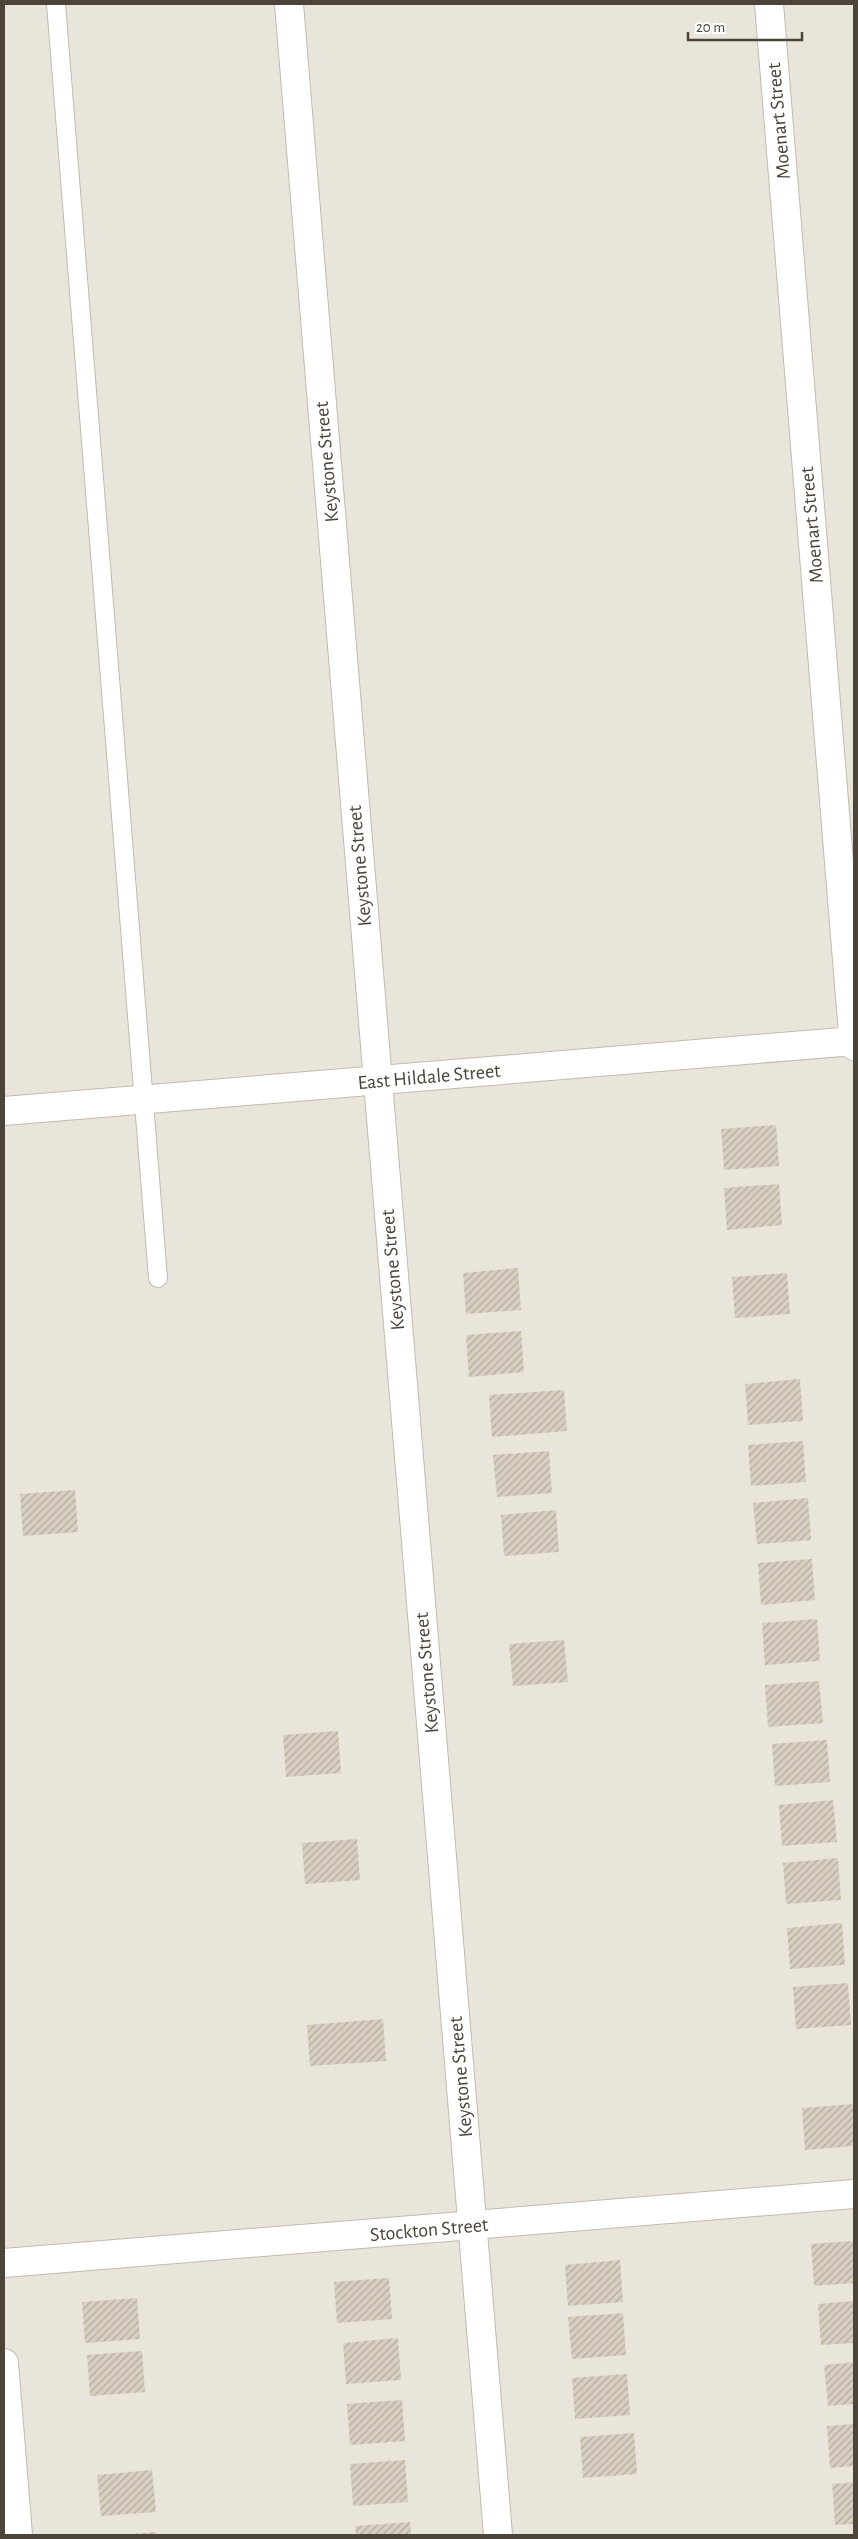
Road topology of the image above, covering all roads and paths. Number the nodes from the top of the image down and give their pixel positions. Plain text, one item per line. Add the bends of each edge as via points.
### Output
1 (56, 4) edge
2 (288, 4) edge
3 (769, 4) edge
4 (854, 1041) edge
5 (854, 1046) edge
6 (376, 1080) junction
7 (144, 1100) junction
8 (4, 1111) edge
9 (158, 1278) dead end
10 (854, 2194) edge
11 (472, 2225) junction
12 (4, 2263) edge
13 (4, 2362) edge
14 (18, 2535) edge
15 (498, 2535) edge

1 - 7 lane
2 - 6 street, Keystone Street
3 - 4 street, Moenart Street
4 - 5 street, Moenart Street
4 - 6 street, East Hildale Street
6 - 7 street, East Hildale Street
6 - 11 street, Keystone Street
7 - 8 street, East Hildale Street
7 - 9 lane
10 - 11 street, Stockton Street
11 - 12 street, Stockton Street
11 - 15 street, Keystone Street
13 - 14 street

